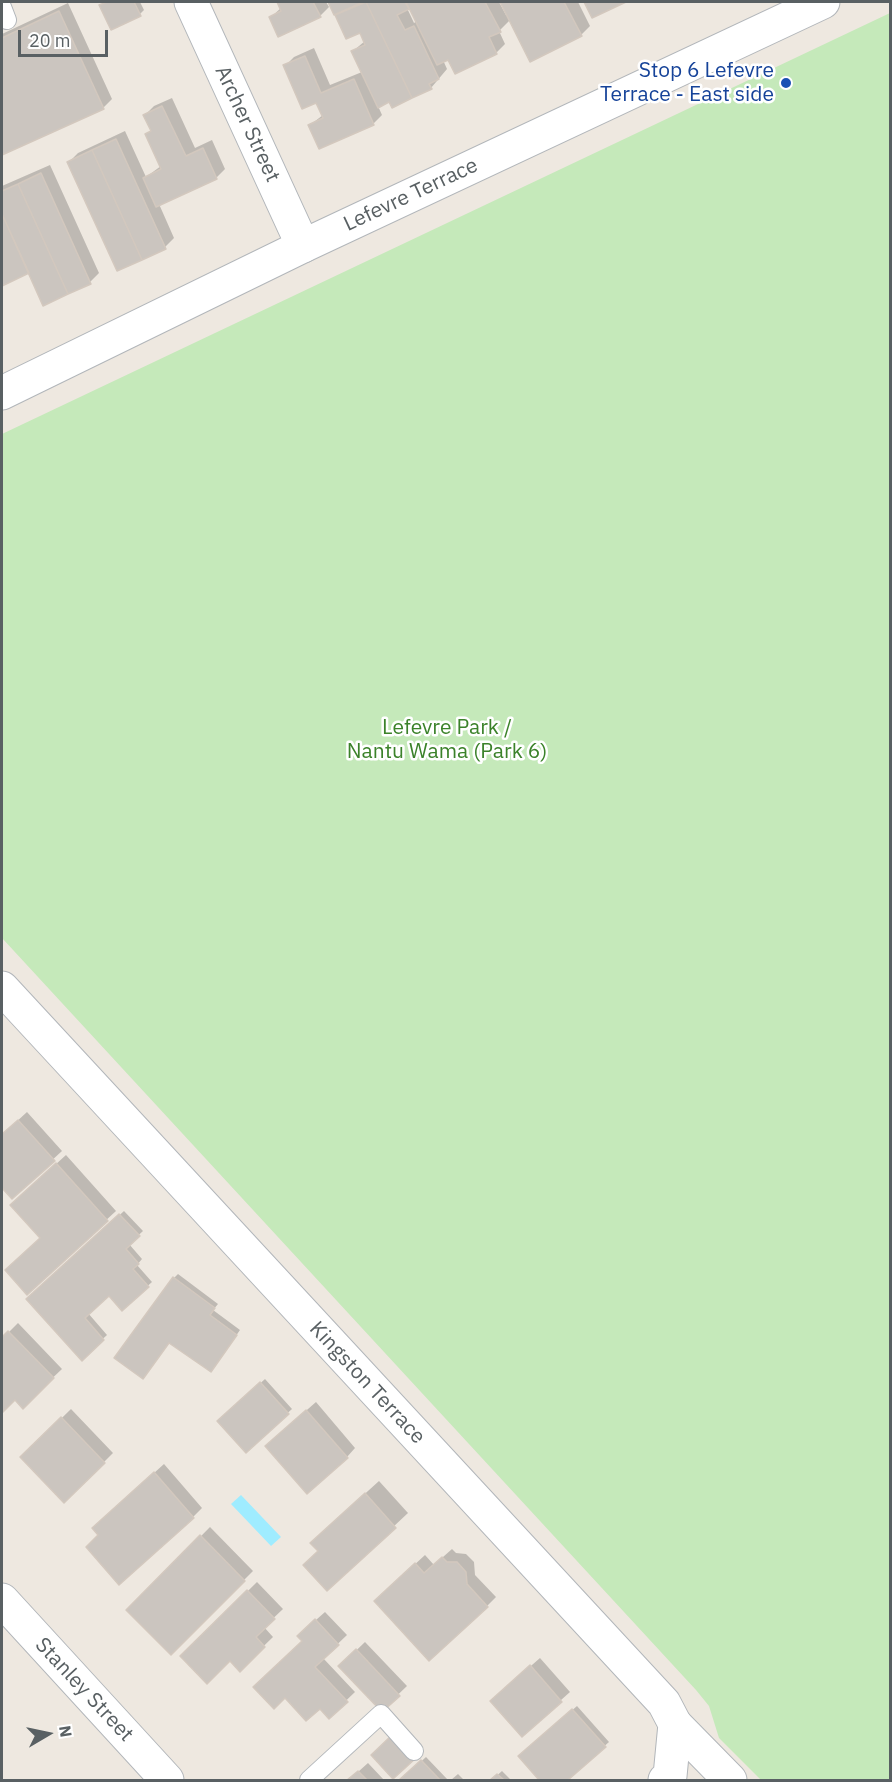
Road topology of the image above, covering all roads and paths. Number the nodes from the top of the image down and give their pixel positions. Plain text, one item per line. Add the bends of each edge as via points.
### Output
1 (191, 2) edge
2 (823, 2) edge
3 (303, 246) junction
4 (2, 393) edge
5 (2, 988) edge
6 (2, 1600) edge
7 (675, 1724) junction
8 (414, 1751) dead end
9 (167, 1780) edge
10 (309, 1780) edge
11 (665, 1780) edge
12 (730, 1780) edge

1 - 3 street, Archer Street
2 - 3 street, Lefevre Terrace
3 - 4 street, Lefevre Terrace
5 - 7 street, Kingston Terrace via 656,1695
6 - 9 street, Stanley Street
7 - 11 street via 670,1776
7 - 12 street, Kingston Terrace
8 - 10 lane via 381,1714

